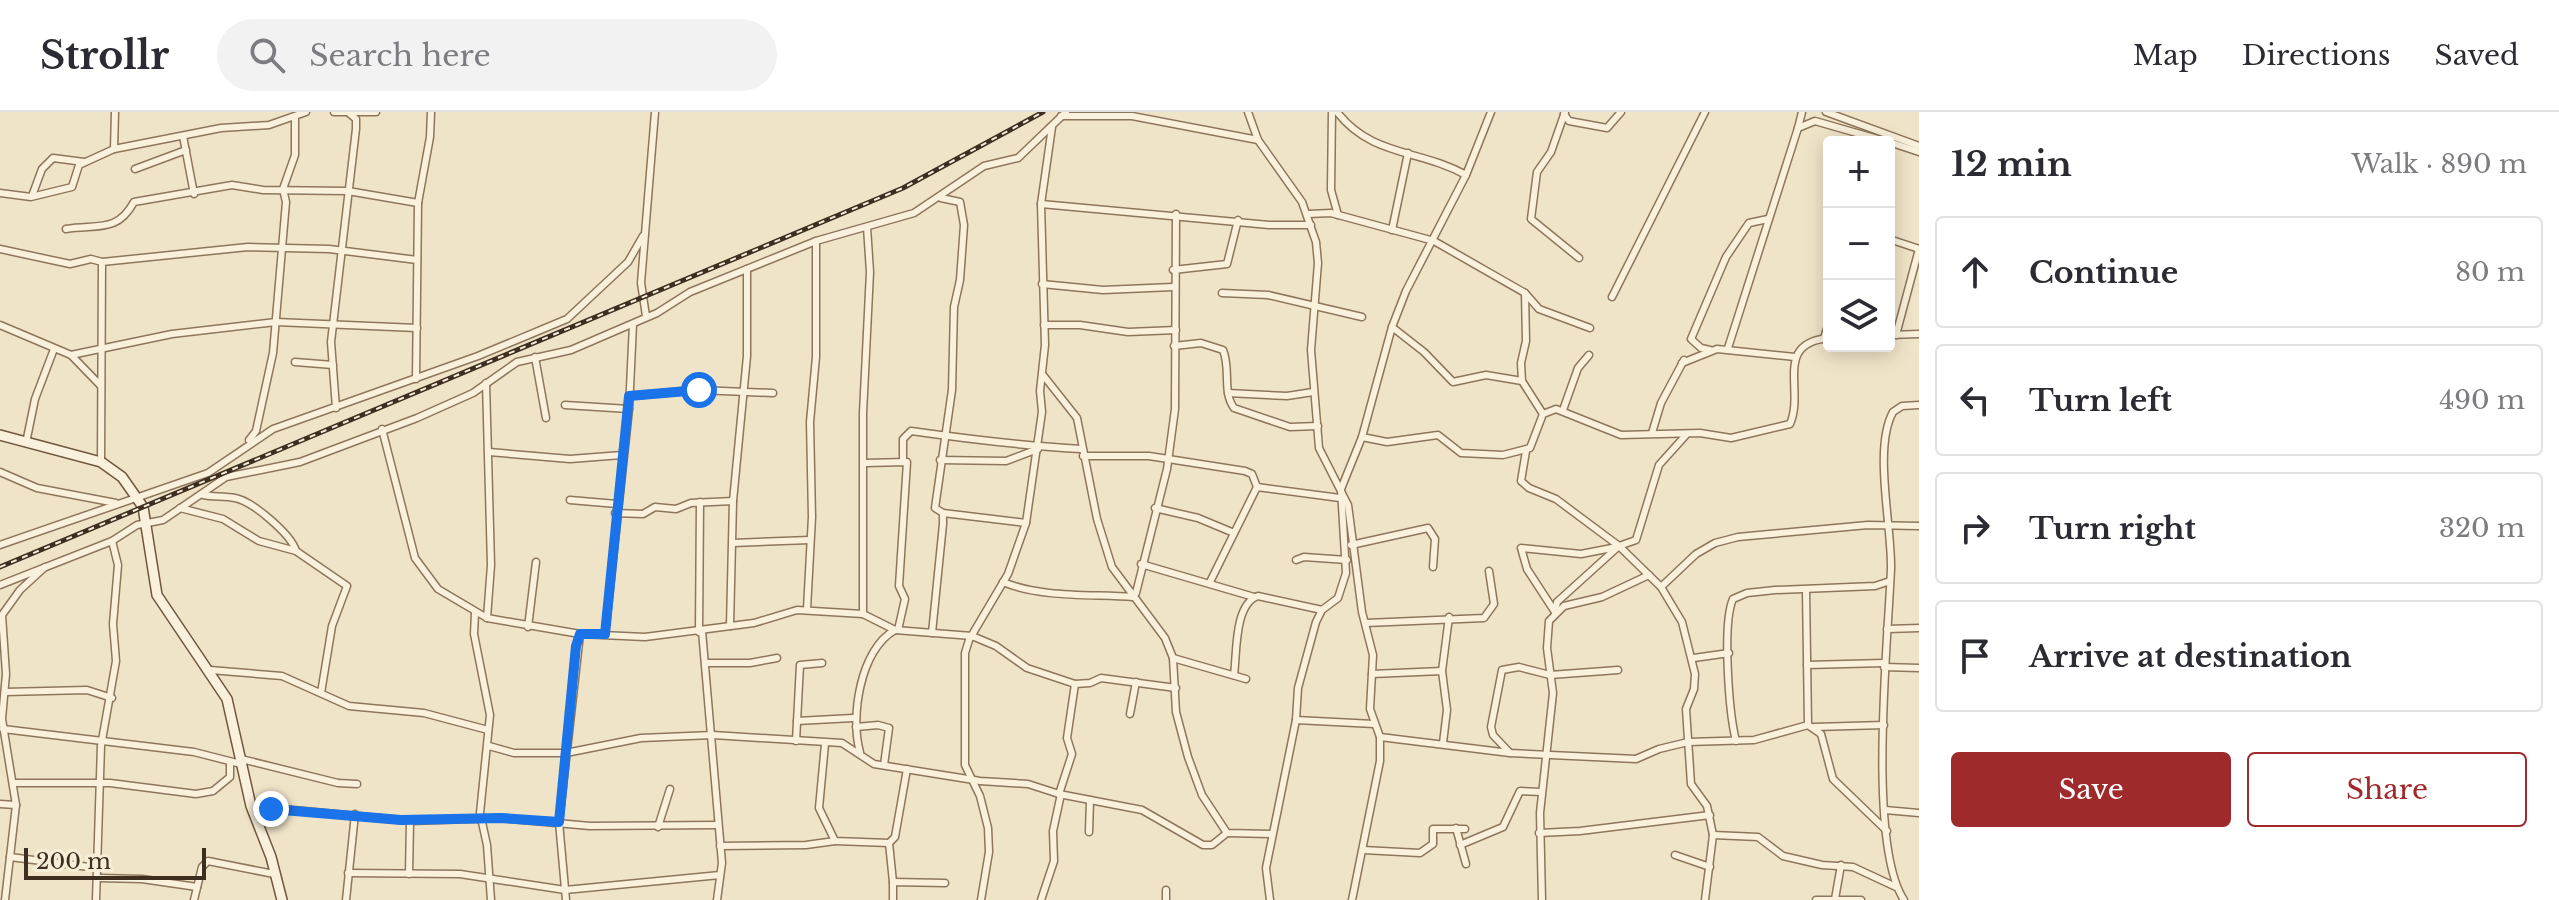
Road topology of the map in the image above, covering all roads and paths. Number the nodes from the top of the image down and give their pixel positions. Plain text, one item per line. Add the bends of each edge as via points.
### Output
1 (115, 112) edge
2 (306, 112) edge
3 (334, 112) edge
4 (376, 112) edge
5 (431, 112) edge
6 (655, 112) edge
7 (1248, 112) edge
8 (1334, 112) edge
9 (1491, 112) edge
10 (1621, 112) edge
11 (1705, 112) edge
12 (1802, 112) edge
13 (1828, 112) edge
14 (349, 113) edge
15 (1564, 113) edge
16 (1063, 114) edge
17 (295, 117) junction
18 (1052, 127) junction
19 (1798, 128) junction
20 (1846, 128) junction
21 (183, 136) junction
22 (1869, 136) edge
23 (1258, 140) junction
24 (1895, 145) edge
25 (1919, 146) edge
26 (114, 149) junction
27 (186, 150) junction
28 (1919, 152) edge
29 (1408, 153) junction
30 (84, 162) junction
31 (135, 169) dead end
32 (1466, 175) junction
33 (283, 189) junction
34 (348, 191) junction
35 (0, 193) edge
36 (194, 194) junction
37 (31, 197) junction
38 (941, 198) junction
39 (418, 203) junction
40 (1041, 204) junction
41 (1176, 214) junction
42 (1308, 214) junction
43 (1338, 215) junction
44 (1768, 219) junction
45 (1238, 220) junction
46 (1311, 225) junction
47 (867, 227) junction
48 (66, 229) dead end
49 (1392, 230) junction
50 (643, 236) junction
51 (816, 241) junction
52 (1434, 241) junction
53 (1895, 241) edge
54 (0, 249) edge
55 (1919, 249) edge
56 (283, 250) junction
57 (340, 252) junction
58 (1579, 258) dead end
59 (417, 260) junction
60 (102, 262) junction
61 (747, 269) junction
62 (1173, 270) junction
63 (1042, 284) junction
64 (1173, 287) junction
65 (1222, 293) dead end
66 (1525, 293) junction
67 (1612, 297) dead end
68 (1313, 304) junction
69 (646, 316) junction
70 (1362, 317) dead end
71 (276, 322) junction
72 (633, 324) junction
73 (0, 325) edge
74 (1044, 325) junction
75 (332, 327) junction
76 (1392, 327) junction
77 (417, 328) junction
78 (1590, 328) dead end
79 (1895, 328) edge
80 (1176, 330) junction
81 (1919, 334) edge
82 (1895, 335) edge
83 (1823, 340) edge
84 (1174, 346) junction
85 (1728, 348) junction
86 (54, 349) junction
87 (101, 350) junction
88 (1710, 350) junction
89 (71, 355) junction
90 (1589, 355) dead end
91 (535, 357) junction
92 (1795, 357) junction
93 (295, 362) dead end
94 (333, 365) junction
95 (1043, 375) junction
96 (416, 379) junction
97 (1522, 381) junction
98 (486, 383) junction
99 (101, 386) junction
100 (1313, 392) junction
101 (744, 393) junction
102 (773, 393) dead end
103 (1228, 393) junction
104 (629, 396) junction
105 (565, 405) dead end
106 (1919, 405) edge
107 (336, 408) junction
108 (629, 409) junction
109 (1563, 410) junction
110 (1543, 414) junction
111 (546, 418) dead end
112 (1318, 426) junction
113 (382, 429) junction
114 (1652, 433) junction
115 (0, 435) edge
116 (1686, 435) junction
117 (945, 436) junction
118 (1362, 437) junction
119 (26, 443) junction
120 (247, 443) junction
121 (1038, 449) junction
122 (1526, 451) junction
123 (489, 452) junction
124 (1082, 453) junction
125 (622, 455) junction
126 (1168, 458) junction
127 (940, 460) junction
128 (903, 461) junction
129 (101, 462) junction
130 (865, 463) junction
131 (0, 472) edge
132 (1257, 487) junction
133 (1341, 489) junction
134 (202, 495) junction
135 (1340, 498) junction
136 (135, 499) junction
137 (570, 500) dead end
138 (733, 501) junction
139 (700, 502) junction
140 (118, 503) junction
141 (617, 504) junction
142 (180, 508) junction
143 (1155, 508) junction
144 (615, 513) junction
145 (943, 513) junction
146 (1026, 523) junction
147 (148, 524) junction
148 (1889, 525) junction
149 (1919, 526) edge
150 (1234, 533) junction
151 (810, 540) junction
152 (112, 541) junction
153 (733, 543) junction
154 (0, 545) edge
155 (1351, 545) junction
156 (1619, 546) junction
157 (296, 551) junction
158 (1296, 560) dead end
159 (1347, 560) junction
160 (536, 562) dead end
161 (1141, 564) junction
162 (46, 566) junction
163 (1433, 567) dead end
164 (1489, 571) dead end
165 (1649, 575) junction
166 (1890, 581) junction
167 (1003, 582) junction
168 (1210, 582) junction
169 (0, 585) edge
170 (1875, 586) junction
171 (1661, 587) junction
172 (1806, 590) junction
173 (1888, 596) junction
174 (1133, 597) junction
175 (1254, 597) junction
176 (807, 609) junction
177 (1322, 610) junction
178 (1555, 612) junction
179 (475, 613) junction
180 (863, 614) junction
181 (1449, 617) junction
182 (487, 618) junction
183 (1366, 623) junction
184 (730, 626) junction
185 (528, 627) junction
186 (1919, 628) edge
187 (1887, 629) junction
188 (896, 630) junction
189 (701, 631) junction
190 (932, 633) junction
191 (580, 634) junction
192 (605, 634) junction
193 (972, 636) junction
194 (1729, 653) junction
195 (777, 658) dead end
196 (1173, 658) junction
197 (1694, 658) junction
198 (708, 663) junction
199 (822, 663) dead end
200 (1807, 665) junction
201 (1884, 665) junction
202 (1919, 668) edge
203 (210, 670) junction
204 (1618, 670) dead end
205 (1442, 671) junction
206 (3, 674) edge
207 (1372, 674) junction
208 (1234, 675) junction
209 (1550, 675) junction
210 (1246, 679) dead end
211 (1136, 682) junction
212 (1075, 684) junction
213 (1176, 688) junction
214 (5, 692) junction
215 (321, 693) junction
216 (112, 698) junction
217 (1130, 714) dead end
218 (1, 718) edge
219 (853, 718) junction
220 (1296, 720) junction
221 (797, 721) junction
222 (1374, 724) junction
223 (1884, 725) junction
224 (1811, 726) junction
225 (856, 727) junction
226 (3, 729) junction
227 (488, 730) junction
228 (713, 735) junction
229 (1380, 737) junction
230 (102, 739) junction
231 (796, 741) junction
232 (1736, 741) junction
233 (1688, 742) junction
234 (1443, 743) junction
235 (825, 744) junction
236 (489, 746) junction
237 (860, 752) junction
238 (566, 753) junction
239 (1510, 753) junction
240 (1547, 754) junction
241 (241, 762) junction
242 (230, 763) junction
243 (884, 765) junction
244 (907, 769) junction
245 (972, 779) junction
246 (14, 783) junction
247 (101, 783) junction
248 (357, 784) dead end
249 (670, 789) dead end
250 (1541, 792) junction
251 (1060, 794) junction
252 (1090, 800) junction
253 (0, 804) edge
254 (16, 805) junction
255 (251, 806) junction
256 (1885, 810) junction
257 (1919, 813) edge
258 (355, 814) junction
259 (1710, 815) junction
260 (481, 820) junction
261 (410, 821) junction
262 (559, 822) junction
263 (717, 825) junction
264 (658, 827) junction
265 (1456, 828) junction
266 (1465, 829) dead end
267 (1887, 831) junction
268 (1089, 832) dead end
269 (1227, 833) junction
270 (1539, 833) junction
271 (1271, 834) junction
272 (1713, 835) junction
273 (835, 841) junction
274 (889, 843) junction
275 (1460, 845) junction
276 (720, 846) junction
277 (1363, 850) junction
278 (1675, 855) dead end
279 (10, 857) junction
280 (1466, 864) dead end
281 (1841, 865) junction
282 (1710, 867) junction
283 (97, 868) junction
284 (348, 873) junction
285 (274, 874) junction
286 (409, 874) junction
287 (720, 875) junction
288 (98, 878) junction
289 (488, 878) junction
290 (893, 882) junction
291 (945, 883) dead end
292 (197, 887) junction
293 (1896, 887) junction
294 (565, 890) junction
295 (1166, 890) dead end
296 (1835, 899) edge
297 (5, 900) edge
298 (96, 900) edge
299 (194, 900) edge
300 (282, 900) edge
301 (346, 900) edge
302 (491, 900) edge
303 (566, 900) edge
304 (717, 900) edge
305 (893, 900) edge
306 (981, 900) edge
307 (1041, 900) edge
308 (1166, 900) edge
309 (1270, 900) edge
310 (1352, 900) edge
311 (1542, 900) edge
312 (1705, 900) edge
313 (1816, 900) edge
314 (1861, 900) edge
315 (1904, 900) edge

1 - 26 street
2 - 17 street
3 - 14 street
4 - 14 street
5 - 39 street
6 - 50 street
7 - 23 street
8 - 29 street via 1359,136
8 - 43 street via 1331,190
9 - 32 street
10 - 15 street via 1607,128 1569,121
11 - 67 street
12 - 19 street
13 - 20 street
13 - 25 street
14 - 34 street via 356,119 356,129
15 - 58 street via 1551,152 1537,172 1531,219
16 - 18 street
16 - 23 street via 1132,116
17 - 21 street
17 - 33 street via 295,155
18 - 38 street via 1018,158 984,166
18 - 40 street
19 - 20 street via 1815,121
19 - 44 street
20 - 22 street
21 - 26 street
21 - 27 street
23 - 42 street
24 - 28 street
26 - 30 street
27 - 31 street
27 - 36 street
29 - 32 street
29 - 49 street
30 - 37 street via 72,187
30 - 37 street via 53,158 42,169
32 - 52 street
33 - 34 street
33 - 36 street via 232,185
33 - 56 street
34 - 39 street
34 - 57 street
35 - 37 street
36 - 48 street via 143,199 134,202 118,223
38 - 47 street via 914,213
38 - 117 street via 960,202 964,225
39 - 59 street
40 - 41 street
40 - 63 street
41 - 45 street
41 - 62 street
42 - 43 street
42 - 46 street
43 - 49 street
44 - 85 street
44 - 88 street via 1749,223 1719,271 1691,339
45 - 46 street
45 - 62 street via 1227,264
46 - 68 street via 1318,254
47 - 51 street
47 - 130 street
49 - 52 street
50 - 69 street
50 - 96 street via 628,262 567,319
51 - 61 street
51 - 151 street
52 - 66 street
52 - 76 street
53 - 55 street
54 - 60 street via 70,264
55 - 79 street
56 - 57 street
56 - 60 street via 240,247
56 - 71 street
57 - 59 street
57 - 75 street
59 - 77 street
60 - 87 street
61 - 69 street
61 - 101 street
62 - 64 street
63 - 64 street via 1103,290
63 - 74 street
64 - 80 street
65 - 68 street
66 - 78 street via 1539,309
66 - 97 street
68 - 70 street
68 - 100 street
69 - 72 street
71 - 75 street
71 - 87 street via 172,334
71 - 120 street via 256,431
72 - 91 street via 556,356
72 - 104 street
73 - 86 street
74 - 80 street
74 - 95 street
75 - 77 street
75 - 94 street
76 - 97 street via 1453,382 1486,375
76 - 118 street
77 - 96 street
80 - 84 street
81 - 82 street
83 - 92 street via 1801,348
84 - 103 street via 1201,343 1223,350
84 - 126 street via 1175,409
85 - 88 street
85 - 92 street
86 - 89 street
86 - 119 street
87 - 89 street
87 - 99 street
88 - 114 street via 1683,362
89 - 99 street
90 - 109 street via 1578,368
91 - 98 street via 506,367
91 - 111 street
92 - 116 street via 1790,424 1731,438
93 - 94 street
94 - 107 street
95 - 121 street
95 - 124 street via 1077,418
96 - 107 street
97 - 110 street
98 - 113 street via 430,413
98 - 123 street
99 - 129 street
100 - 103 street
100 - 112 street
101 - 102 street
101 - 104 street via 699,390
101 - 138 street
103 - 112 street via 1234,408 1243,412 1290,427
104 - 108 street
105 - 108 street
106 - 148 street via 1896,409 1889,421
107 - 120 street
108 - 125 street
109 - 110 street
109 - 114 street via 1621,435
110 - 122 street
112 - 133 street via 1322,459
113 - 134 street via 300,462 226,477
113 - 179 street via 415,558 430,582
114 - 116 street
115 - 119 street
116 - 156 street via 1659,465 1636,540
117 - 121 street
117 - 127 street
117 - 128 street via 906,432
118 - 122 street via 1387,442 1438,435 1461,453
118 - 133 street
119 - 129 street
120 - 136 street via 208,473
121 - 124 street
121 - 127 street via 1006,461
121 - 146 street
122 - 156 street via 1521,481 1556,499
123 - 125 street via 570,459
123 - 182 street
124 - 126 street
124 - 174 street via 1112,567
125 - 141 street
126 - 132 street via 1245,471
126 - 143 street
127 - 145 street via 935,508
128 - 130 street
128 - 188 street via 907,469 899,586 905,599
129 - 136 street via 122,477
130 - 180 street
131 - 140 street via 37,488
132 - 135 street
132 - 150 street
133 - 135 street
133 - 155 street via 1348,505
134 - 142 street
134 - 157 street via 235,498 265,514
135 - 159 street
136 - 140 street
136 - 147 street
137 - 141 street
138 - 139 street
138 - 153 street
139 - 144 street via 676,509 655,507 643,514
139 - 189 street
140 - 154 street
141 - 144 street
142 - 147 street
142 - 157 street via 223,519 259,541
143 - 150 street
143 - 161 street
144 - 192 street
145 - 146 street
145 - 190 street
146 - 167 street
147 - 152 street
147 - 203 street via 157,595
148 - 149 street
148 - 166 street
148 - 171 street via 1751,535 1715,543
150 - 168 street
151 - 153 street
151 - 176 street
152 - 162 street
152 - 216 street via 118,565
153 - 184 street
155 - 163 street via 1428,528 1435,539
155 - 183 street
156 - 165 street
156 - 178 street via 1557,602
156 - 178 street via 1581,554 1521,548 1527,569
157 - 215 street via 347,586 332,626
158 - 159 street
159 - 177 street via 1344,587
160 - 185 street
161 - 168 street
161 - 174 street
162 - 169 street
162 - 206 street via 2,615
164 - 181 street via 1494,604 1489,615
165 - 171 street
165 - 178 street
166 - 170 street
166 - 173 street
167 - 174 street
167 - 193 street
168 - 175 street
170 - 172 street
170 - 173 street
171 - 197 street via 1682,622
172 - 194 street via 1747,593 1733,599
172 - 200 street
173 - 187 street
174 - 196 street via 1165,638
175 - 177 street
175 - 208 street via 1243,610
176 - 180 street
176 - 184 street
177 - 220 street via 1298,688
178 - 209 street via 1547,637
179 - 182 street
179 - 227 street
180 - 188 street
181 - 183 street
181 - 205 street
182 - 185 street
183 - 207 street
184 - 189 street
185 - 191 street
186 - 187 street
187 - 201 street
188 - 190 street
188 - 219 street via 879,641 868,658
189 - 192 street via 645,637
189 - 198 street
190 - 193 street
191 - 192 street
191 - 238 street
193 - 212 street via 1027,668
193 - 245 street via 965,653 964,701 965,765
194 - 197 street
194 - 232 street
195 - 198 street
196 - 208 street
196 - 213 street
197 - 233 street via 1695,685 1686,709
198 - 228 street
199 - 221 street via 800,665
200 - 201 street
200 - 224 street
201 - 202 street
201 - 223 street
203 - 215 street via 282,676
203 - 241 street via 228,703
204 - 209 street
205 - 207 street
205 - 234 street via 1447,710
206 - 214 street
207 - 222 street
208 - 210 street
209 - 239 street via 1519,667 1499,674 1491,731
209 - 240 street
211 - 212 street via 1101,678
211 - 213 street
211 - 217 street
212 - 251 street via 1067,738 1072,754
213 - 269 street via 1178,723 1188,757 1202,795
214 - 216 street via 87,690
214 - 218 street
215 - 227 street via 362,709 424,713
216 - 230 street
218 - 226 street
219 - 221 street
219 - 225 street
220 - 222 street
220 - 271 street
221 - 231 street
222 - 229 street
223 - 224 street
223 - 256 street
224 - 232 street
224 - 267 street via 1824,742 1833,779
225 - 237 street
225 - 243 street via 889,728
226 - 230 street
226 - 246 street
227 - 236 street
228 - 231 street
228 - 238 street via 641,738
228 - 263 street
229 - 234 street
229 - 277 street
230 - 242 street via 194,752
230 - 247 street
231 - 235 street
232 - 233 street
233 - 240 street via 1636,759
233 - 259 street via 1691,784
234 - 239 street
235 - 237 street via 842,743
235 - 273 street via 819,808
236 - 238 street via 514,753
236 - 260 street
237 - 243 street via 867,762
238 - 262 street
239 - 240 street
240 - 250 street
241 - 242 street
241 - 248 street
241 - 255 street
242 - 247 street via 230,777 223,786 205,793
243 - 244 street
244 - 245 street
244 - 274 street via 895,837
245 - 251 street via 1028,784
245 - 306 street via 988,828
246 - 247 street
246 - 254 street
247 - 283 street
249 - 264 street
250 - 270 street
250 - 275 street via 1520,791 1503,827
251 - 252 street
251 - 307 street via 1054,861
252 - 268 street
252 - 269 street via 1142,810 1203,845 1212,845
253 - 254 street
254 - 279 street
255 - 258 street
255 - 285 street
256 - 257 street
256 - 267 street
258 - 261 street
258 - 284 street
259 - 270 street
259 - 272 street
260 - 261 street
260 - 262 street
260 - 289 street
261 - 286 street
262 - 264 street
262 - 294 street
263 - 264 street
263 - 276 street
265 - 266 street
265 - 275 street
265 - 277 street via 1433,829 1433,844 1420,853
267 - 293 street
269 - 271 street
270 - 311 street
271 - 309 street via 1265,881
272 - 281 street via 1758,837 1783,856
272 - 282 street
273 - 274 street
273 - 276 street
274 - 290 street
275 - 280 street
276 - 287 street
277 - 310 street
278 - 282 street
279 - 283 street
279 - 297 street
281 - 293 street
281 - 296 street
282 - 312 street
283 - 288 street
284 - 286 street
284 - 301 street
285 - 292 street via 208,861
285 - 300 street
286 - 289 street
287 - 294 street
287 - 304 street
288 - 292 street
288 - 298 street
289 - 294 street
289 - 302 street
290 - 291 street
290 - 305 street
292 - 299 street
293 - 315 street
294 - 303 street
295 - 308 street
296 - 313 street
296 - 314 street

